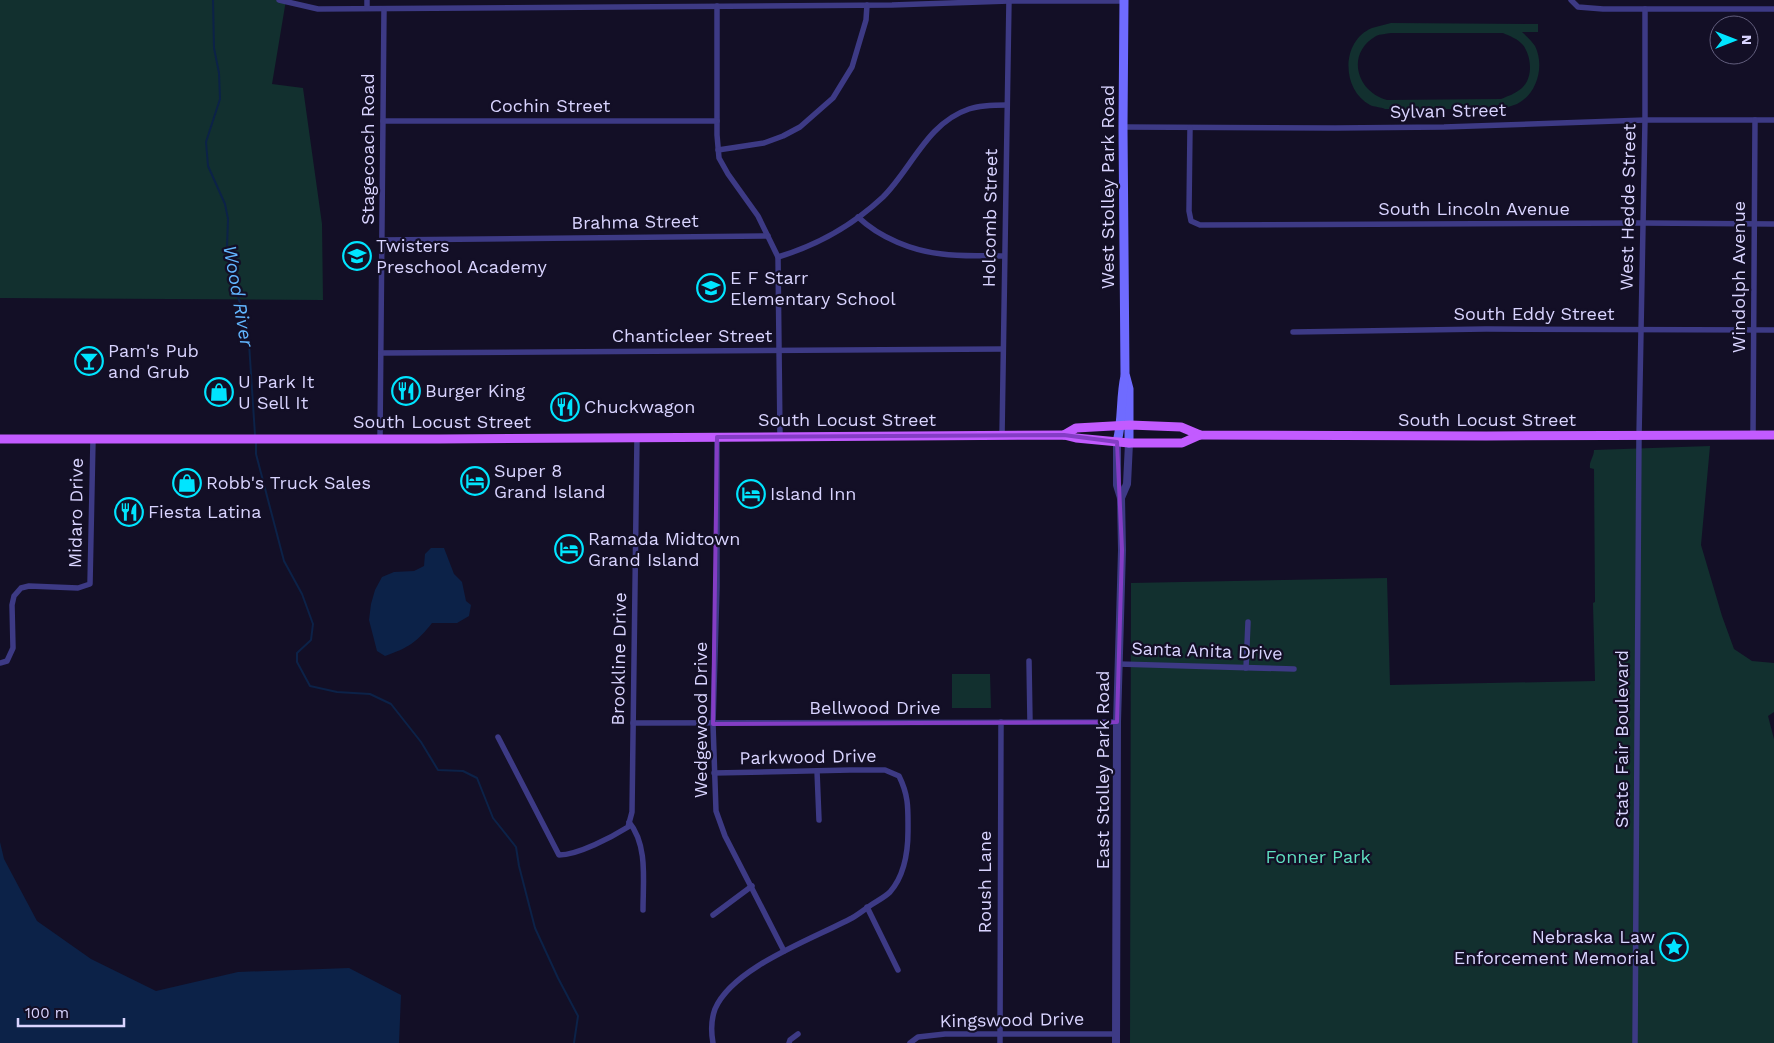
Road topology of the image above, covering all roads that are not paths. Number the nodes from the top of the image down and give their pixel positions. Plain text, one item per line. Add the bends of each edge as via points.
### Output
1 (279, 0) edge
2 (356, 0) edge
3 (367, 0) edge
4 (1009, 0) edge
5 (1124, 1) edge
6 (892, 2) edge
7 (903, 2) edge
8 (1572, 2) edge
9 (867, 5) junction
10 (717, 6) junction
11 (356, 8) junction
12 (367, 8) junction
13 (1774, 8) edge
14 (384, 9) junction
15 (1645, 9) junction
16 (1007, 105) junction
17 (1645, 120) junction
18 (1755, 120) junction
19 (1774, 120) edge
20 (383, 121) junction
21 (717, 121) junction
22 (1123, 127) junction
23 (1190, 128) junction
24 (718, 150) junction
25 (858, 217) junction
26 (1642, 223) junction
27 (1754, 224) junction
28 (1774, 224) edge
29 (768, 236) junction
30 (382, 240) junction
31 (1004, 256) junction
32 (778, 257) junction
33 (1641, 330) junction
34 (1754, 330) junction
35 (1774, 330) edge
36 (1293, 332) dead end
37 (1003, 349) junction
38 (780, 351) junction
39 (381, 353) junction
40 (1126, 425) junction
41 (1064, 435) junction
42 (1200, 435) junction
43 (1753, 435) junction
44 (1774, 435) edge
45 (1002, 436) junction
46 (1639, 436) junction
47 (637, 437) junction
48 (717, 437) junction
49 (780, 437) junction
50 (0, 439) edge
51 (380, 439) junction
52 (93, 440) junction
53 (1118, 442) junction
54 (1129, 443) junction
55 (1122, 498) junction
56 (1248, 622) dead end
57 (1029, 661) dead end
58 (0, 663) edge
59 (1118, 664) junction
60 (1246, 668) junction
61 (1294, 669) dead end
62 (1001, 722) junction
63 (1030, 722) junction
64 (1117, 722) junction
65 (633, 723) junction
66 (713, 724) junction
67 (498, 737) dead end
68 (817, 771) junction
69 (714, 773) junction
70 (819, 820) dead end
71 (629, 822) junction
72 (752, 886) junction
73 (867, 907) junction
74 (643, 910) dead end
75 (713, 915) dead end
76 (784, 951) junction
77 (898, 970) dead end
78 (1000, 1033) junction
79 (798, 1034) dead end
80 (1116, 1034) junction
81 (713, 1043) edge
82 (789, 1043) edge
83 (910, 1043) edge
84 (1000, 1043) edge
85 (1116, 1043) edge
86 (1635, 1043) edge

1 - 11 street via 318,8
2 - 11 street
3 - 12 street
4 - 5 street
4 - 7 street
4 - 16 street, Holcomb Street
5 - 22 main road, West Stolley Park Road
6 - 7 street
6 - 9 street
8 - 15 street via 1578,7
9 - 10 street
9 - 24 street via 855,60 833,98 800,127 783,136 764,143
10 - 14 street
10 - 21 street
11 - 12 street
12 - 14 street
13 - 15 street
14 - 20 street, Stagecoach Road
15 - 17 street, West Hedde Street
16 - 25 street via 970,108 956,114 922,145 883,196
16 - 31 street, Holcomb Street
17 - 18 street, Sylvan Street
17 - 23 street, Sylvan Street via 1444,127
17 - 26 street, West Hedde Street
18 - 19 street, Sylvan Street
18 - 27 street, Windolph Avenue
20 - 21 street, Cochin Street
20 - 30 street, Stagecoach Road
21 - 24 street
22 - 23 street, Sylvan Street
22 - 40 main road, West Stolley Park Road via 1125,374 1129,389
23 - 26 street, South Lincoln Avenue via 1189,205 1191,221 1200,225
24 - 29 street via 728,174
25 - 31 street via 885,236 914,248 942,254
25 - 32 street via 848,226 804,249
26 - 27 street, South Lincoln Avenue
26 - 33 street, West Hedde Street
27 - 28 street, South Lincoln Avenue
27 - 34 street, Windolph Avenue
29 - 30 street, Brahma Street
29 - 32 street
30 - 39 street, Stagecoach Road
31 - 37 street, Holcomb Street
32 - 38 street
33 - 34 street, South Eddy Street
33 - 36 street, South Eddy Street
33 - 46 street, West Hedde Street
34 - 35 street, South Eddy Street
34 - 43 street, Windolph Avenue
37 - 38 street, Chanticleer Street
37 - 45 street, Holcomb Street
38 - 39 street, Chanticleer Street
38 - 49 street
39 - 51 street, Stagecoach Road
40 - 41 main road, South Locust Street via 1076,428
40 - 42 main road, South Locust Street via 1181,427
40 - 53 main road, West Stolley Park Road
40 - 54 main road, West Stolley Park Road
41 - 45 main road, South Locust Street
41 - 53 main road, South Locust Street
42 - 46 main road, South Locust Street
42 - 54 main road, South Locust Street via 1182,442
43 - 44 main road, South Locust Street
43 - 46 main road, South Locust Street
45 - 49 main road, South Locust Street
46 - 86 street, State Fair Boulevard
47 - 48 main road, South Locust Street
47 - 51 main road, South Locust Street
47 - 65 street, Brookline Drive
48 - 49 main road, South Locust Street
48 - 66 street, Wedgewood Drive
50 - 52 main road, South Locust Street
51 - 52 main road, South Locust Street
52 - 58 street, Midaro Drive via 90,584 70,589 21,588 12,605 13,648 7,661
53 - 54 main road, South Locust Street
53 - 55 street, East Stolley Park Road via 1117,485
54 - 55 street, East Stolley Park Road via 1127,484
55 - 59 street, East Stolley Park Road
56 - 60 street
57 - 63 street
59 - 60 street, Santa Anita Drive
59 - 64 street, East Stolley Park Road
60 - 61 street, Santa Anita Drive
62 - 63 street, Bellwood Drive
62 - 66 street, Bellwood Drive
62 - 78 street, Roush Lane
63 - 64 street, Bellwood Drive
64 - 80 street, East Stolley Park Road
65 - 66 street, Bellwood Drive
65 - 71 street, Brookline Drive via 632,812
66 - 69 street, Wedgewood Drive
67 - 71 street via 559,855 568,855 614,836 628,827
68 - 69 street, Parkwood Drive
68 - 70 street
68 - 73 street, Parkwood Drive via 885,770 899,776 906,790 908,844 902,871 890,892
69 - 72 street, Wedgewood Drive via 716,811 725,836
71 - 74 street via 640,842
72 - 75 street
72 - 76 street, Wedgewood Drive
73 - 76 street, Parkwood Drive
73 - 77 street
76 - 81 street via 744,976 725,993 715,1010 711,1029
78 - 80 street, Kingswood Drive
78 - 83 street, Kingswood Drive via 918,1037
78 - 84 street, Roush Lane
79 - 82 street
80 - 85 street, East Stolley Park Road

